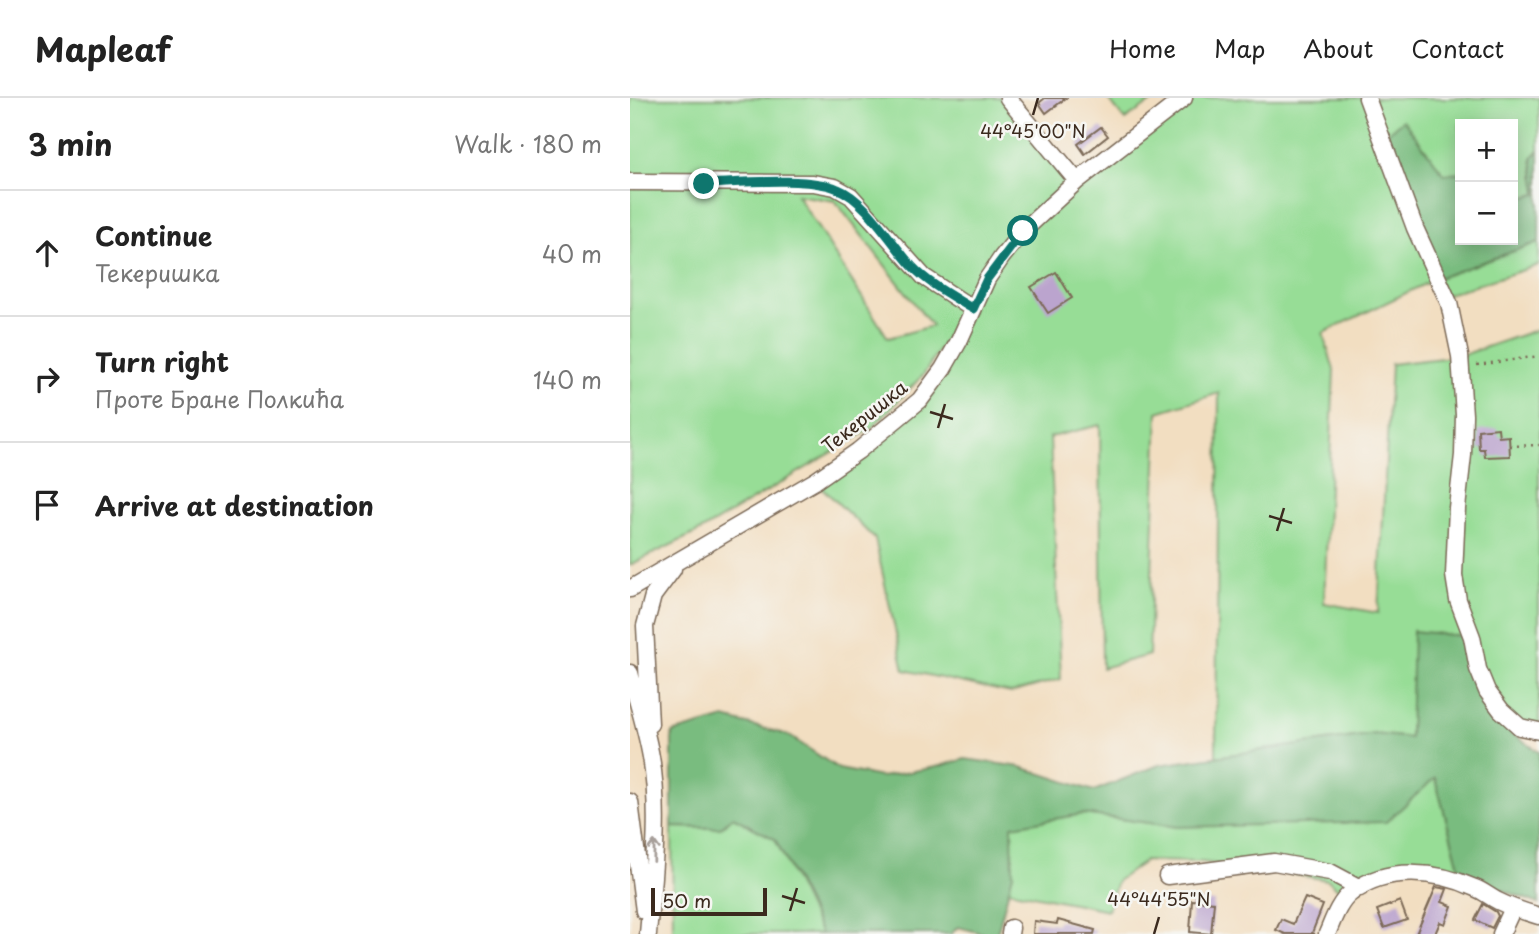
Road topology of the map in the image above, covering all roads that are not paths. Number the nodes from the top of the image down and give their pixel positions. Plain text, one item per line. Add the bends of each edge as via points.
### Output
1 (1008, 98) edge
2 (1184, 98) edge
3 (1367, 98) edge
4 (1077, 181) junction
5 (630, 182) edge
6 (973, 309) junction
7 (684, 558) junction
8 (630, 589) edge
9 (630, 673) edge
10 (1539, 732) edge
11 (651, 757) junction
12 (630, 802) edge
13 (1167, 876) dead end
14 (1360, 888) junction
15 (1513, 908) junction
16 (1539, 916) edge
17 (648, 934) edge
18 (1327, 934) edge
19 (1501, 934) edge

1 - 4 street
2 - 4 street, Текеришка
3 - 10 street via 1415,228 1449,303 1464,415 1454,575 1458,600 1487,691 1520,727
4 - 6 street, Текеришка via 1023,231 987,279
5 - 6 street via 835,187 858,203 924,277
6 - 7 street, Текеришка via 943,369 920,400 815,481
7 - 8 street, Текеришка
7 - 11 street via 653,596 645,626
9 - 11 street
17 -> 11 street via 654,855
12 - 17 street
13 - 14 street via 1274,862 1330,872
14 - 15 street via 1390,876 1425,874 1477,888
14 - 18 street via 1345,899
15 - 16 street
15 - 19 street

